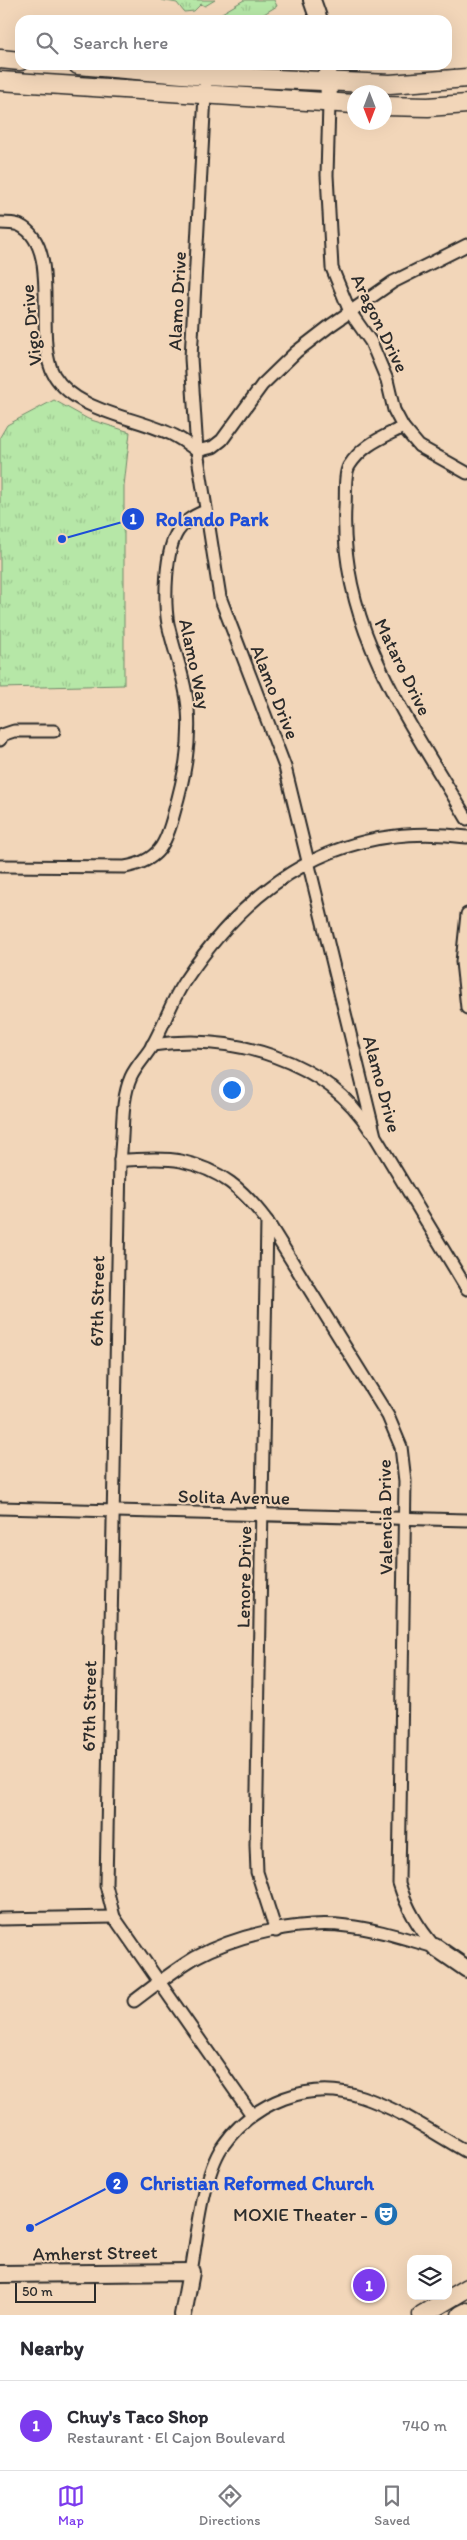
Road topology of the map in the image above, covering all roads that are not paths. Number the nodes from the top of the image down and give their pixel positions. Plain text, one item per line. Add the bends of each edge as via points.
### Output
1 (312, 0) edge
2 (316, 15) edge
3 (0, 59) edge
4 (15, 60) edge
5 (136, 70) edge
6 (329, 72) edge
7 (206, 76) junction
8 (467, 78) edge
9 (0, 81) edge
10 (205, 95) junction
11 (329, 104) junction
12 (347, 104) edge
13 (467, 104) edge
14 (392, 106) edge
15 (0, 223) edge
16 (467, 246) edge
17 (350, 312) junction
18 (403, 427) junction
19 (197, 451) junction
20 (467, 474) edge
21 (205, 511) junction
22 (54, 731) dead end
23 (0, 740) edge
24 (467, 819) edge
25 (467, 836) edge
26 (309, 862) junction
27 (0, 865) edge
28 (467, 914) edge
29 (467, 1008) edge
30 (152, 1045) junction
31 (375, 1136) junction
32 (120, 1160) junction
33 (267, 1221) junction
34 (467, 1289) edge
35 (0, 1508) edge
36 (113, 1512) junction
37 (262, 1515) junction
38 (405, 1518) junction
39 (467, 1520) edge
40 (114, 1918) junction
41 (0, 1919) edge
42 (276, 1930) junction
43 (435, 1947) junction
44 (467, 1969) edge
45 (159, 1983) junction
46 (134, 2001) dead end
47 (252, 2115) junction
48 (467, 2152) edge
49 (190, 2272) junction
50 (0, 2274) edge
51 (467, 2288) edge
52 (467, 2312) edge
53 (183, 2315) edge
54 (422, 2315) edge
55 (461, 2315) edge

1 - 2 street
3 - 4 main road
5 - 7 main road
6 - 7 main road
6 - 8 main road via 390,84
6 - 11 street, Aragon Drive
7 - 10 street, Alamo Drive
9 - 10 main road
10 - 11 main road
10 - 19 street, Alamo Drive via 191,358
11 - 12 main road
11 - 17 street, Aragon Drive via 327,175 332,268
13 - 14 main road
15 - 19 street, Vigo Drive via 17,224 25,229 41,249 51,367 66,392 175,436
16 - 17 street via 393,282
17 - 18 street, Aragon Drive via 371,342
17 - 19 street via 282,364 262,385 222,440 213,447
18 - 20 street, Aragon Drive via 419,446
18 - 24 street, Mataro Drive via 362,448 348,468 344,523 354,596 369,645 395,699
19 - 21 street, Alamo Drive
21 - 26 street, Alamo Drive via 220,597 285,767
21 - 27 street, Alamo Way via 190,517 177,532 167,575 166,613 188,706 189,748 167,840 154,855 136,865 124,867
22 - 23 street via 14,731 2,735
25 - 26 street, 67th Street via 416,833 385,837 337,849
26 - 30 street, 67th Street via 259,897 212,944 172,1002
26 - 31 street, Alamo Drive
28 - 29 street via 462,962
30 - 31 street via 186,1041 222,1043 277,1057 327,1086 355,1111
30 - 32 street, 67th Street via 131,1077 126,1095
31 - 34 street, Alamo Drive
32 - 33 street, Valencia Drive via 180,1161 224,1176 248,1196
32 - 36 street, 67th Street
33 - 37 street, Lenore Drive
33 - 38 street, Valencia Drive via 388,1416 401,1447
35 - 36 street, Solita Avenue
36 - 37 street, Solita Avenue
36 - 40 street, 67th Street via 106,1885
37 - 38 street, Solita Avenue
37 - 42 street, Lenore Drive via 256,1845 257,1872
38 - 39 street, Solita Avenue
38 - 43 street, Valencia Drive via 399,1883 416,1924
40 - 41 street
40 - 45 street, 67th Street
42 - 43 street via 346,1926 379,1931
42 - 45 street via 210,1950
43 - 44 street
45 - 46 street
45 - 47 street, 67th Street
47 - 48 street via 290,2096 334,2091 362,2096 384,2106
47 - 49 street via 222,2148 208,2182
49 - 50 street, Amherst Street
49 - 53 street
51 - 54 main road
52 - 55 main road

